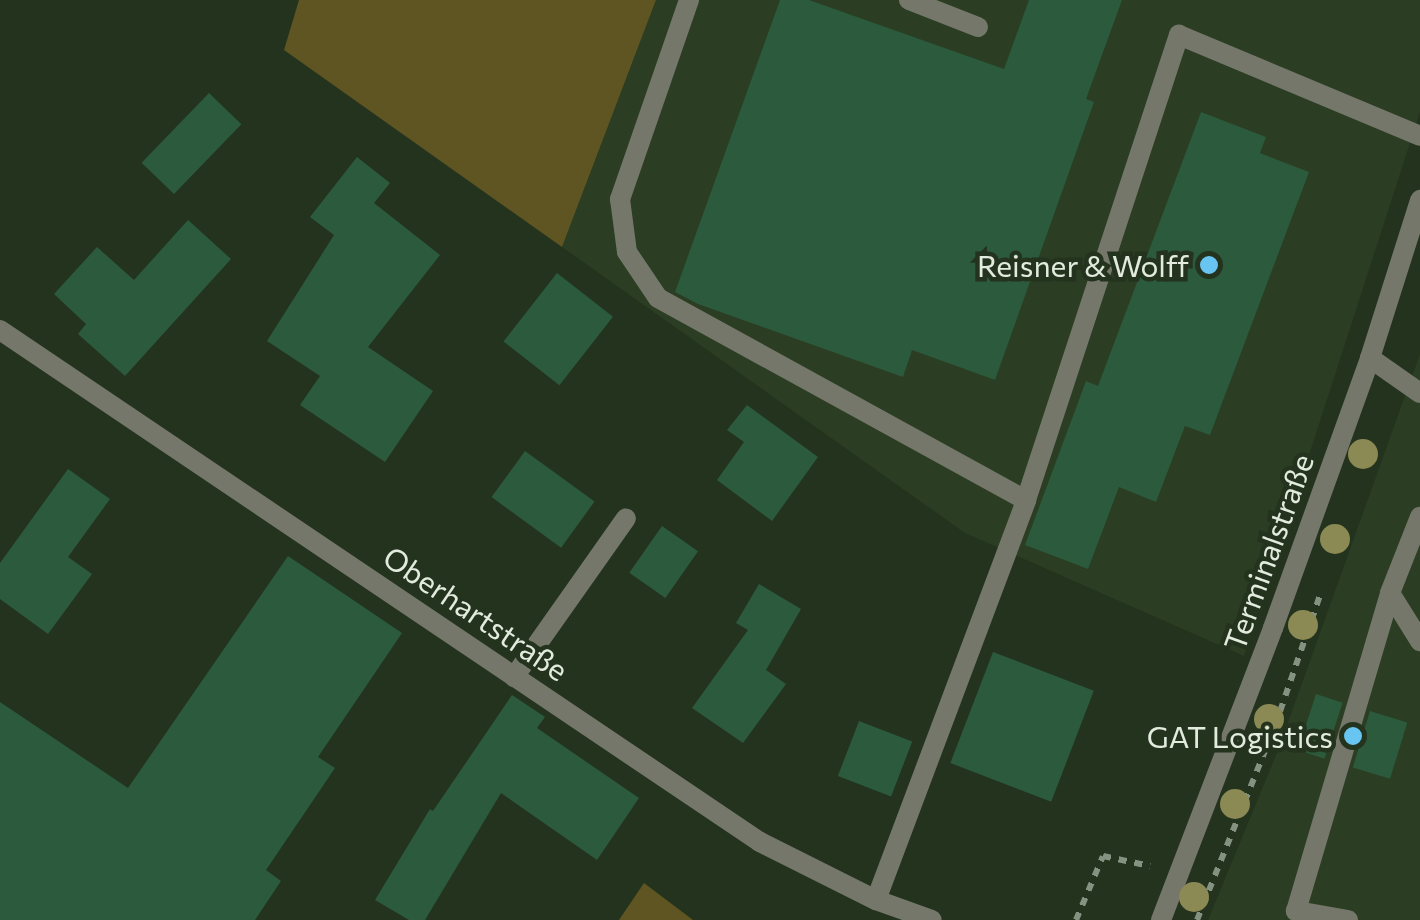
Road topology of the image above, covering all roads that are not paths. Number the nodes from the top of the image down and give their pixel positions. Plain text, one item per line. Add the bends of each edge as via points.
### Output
1 (690, 0) edge
2 (909, 0) edge
3 (978, 27) dead end
4 (1420, 136) edge
5 (1420, 200) edge
6 (0, 330) edge
7 (1370, 358) junction
8 (1420, 393) edge
9 (1026, 500) junction
10 (1420, 517) edge
11 (626, 518) dead end
12 (1390, 593) junction
13 (1420, 640) edge
14 (514, 677) junction
15 (876, 900) junction
16 (932, 920) edge
17 (1161, 920) edge
18 (1348, 920) edge

1 - 9 street via 620,199 627,252 658,298
2 - 3 street
4 - 9 street via 1179,36
5 - 7 street, Terminalstraße
6 - 14 street, Oberhartstraße
7 - 8 street
7 - 17 street, Terminalstraße
9 - 15 street
10 - 12 street
11 - 14 street
12 - 13 street
12 - 18 street via 1296,911
14 - 15 street, Oberhartstraße via 760,842
15 - 16 street, Oberhartstraße

